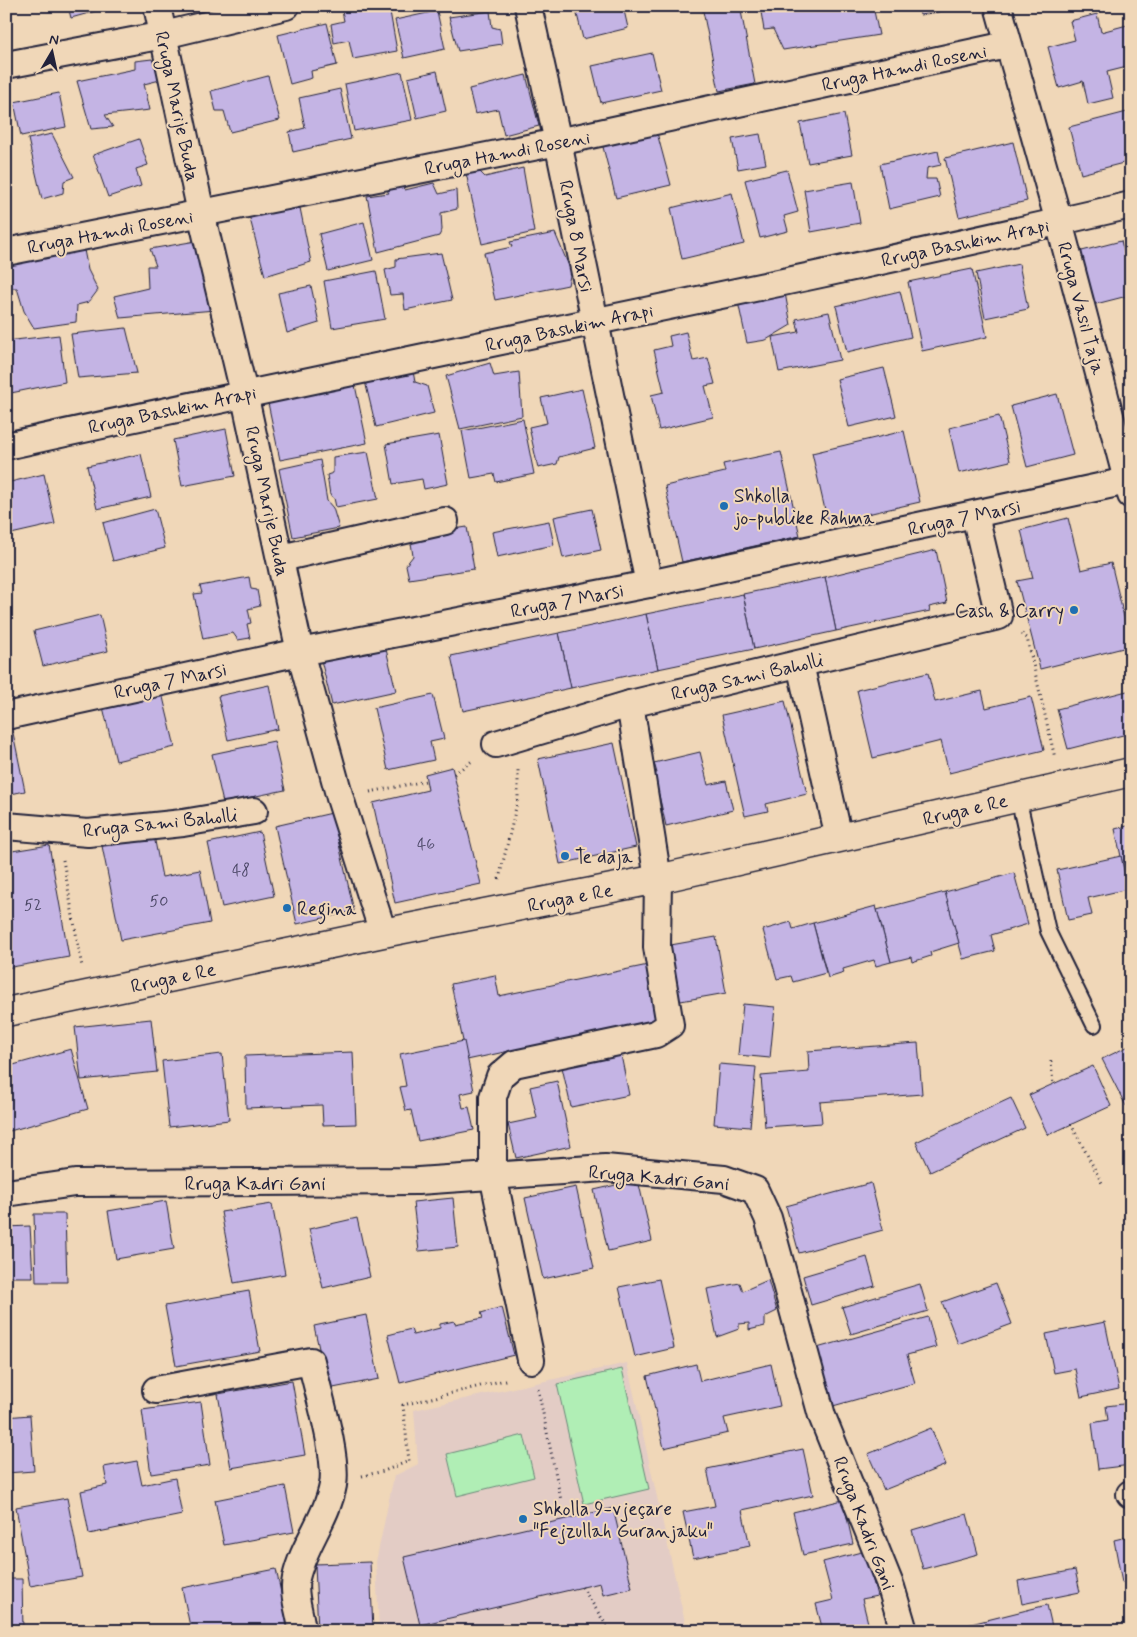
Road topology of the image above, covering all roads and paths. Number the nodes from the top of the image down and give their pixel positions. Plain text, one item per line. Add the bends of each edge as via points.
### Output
1 (158, 6) edge
2 (286, 6) edge
3 (528, 6) edge
4 (998, 6) edge
5 (164, 34) junction
6 (1007, 45) junction
7 (6, 65) edge
8 (558, 142) junction
9 (1131, 206) edge
10 (201, 213) junction
11 (1059, 222) junction
12 (6, 252) edge
13 (595, 322) junction
14 (244, 393) junction
15 (6, 446) edge
16 (1129, 488) edge
17 (975, 514) junction
18 (445, 521) dead end
19 (281, 558) junction
20 (649, 584) junction
21 (999, 616) junction
22 (300, 652) junction
23 (800, 664) junction
24 (630, 704) junction
25 (6, 716) edge
26 (507, 740) joint
27 (1055, 758) dead end
28 (1131, 772) edge
29 (426, 781) dead end
30 (1018, 797) junction
31 (340, 798) junction
32 (254, 812) dead end
33 (6, 826) edge
34 (57, 830) junction
35 (839, 838) junction
36 (658, 879) junction
37 (498, 888) dead end
38 (383, 933) junction
39 (83, 977) dead end
40 (6, 1012) edge
41 (1094, 1025) dead end
42 (1051, 1061) dead end
43 (1053, 1085) dead end
44 (1071, 1124) dead end
45 (493, 1175) junction
46 (1103, 1186) dead end
47 (6, 1193) edge
48 (528, 1374) junction
49 (156, 1390) dead end
50 (384, 1471) dead end
51 (561, 1500) dead end
52 (582, 1587) dead end
53 (302, 1631) edge
54 (610, 1631) edge
55 (904, 1631) edge

1 - 5 street, Rruga Marije Buda
2 - 5 street
3 - 8 street, Rruga 8 Marsi
4 - 6 street, Rruga Vasil Taja
5 - 7 street
5 - 10 street, Rruga Marije Buda
6 - 8 street, Rruga Hamdi Roseni
6 - 11 street, Rruga Vasil Taja
8 - 10 street, Rruga Hamdi Roseni
8 - 13 street, Rruga 8 Marsi
9 - 11 street, Rruga Bashkim Arapi
10 - 12 street, Rruga Hamdi Roseni
10 - 14 street, Rruga Marije Buda
11 - 13 street, Rruga Bashkim Arapi
11 - 16 street, Rruga Vasil Taja
13 - 14 street, Rruga Bashkim Arapi
13 - 20 street, Rruga 8 Marsi
14 - 15 street, Rruga Bashkim Arapi
14 - 19 street, Rruga Marije Buda
16 - 17 street, Rruga 7 Marsi
17 - 20 street, Rruga 7 Marsi
17 - 21 street
18 - 19 street
19 - 22 street, Rruga Marije Buda
20 - 22 street, Rruga 7 Marsi
21 - 23 street, Rruga Sami Baholli
21 - 27 path via 1028,638
22 - 25 street, Rruga 7 Marsi
22 - 31 street, Rruga Marije Buda
23 - 24 street, Rruga Sami Baholli
23 - 35 street
24 - 26 street, Rruga Sami Baholli
24 - 36 street
26 - 37 path via 518,799
28 - 30 street, Rruga e Re
29 - 31 path
30 - 35 street, Rruga e Re
30 - 41 lane via 1048,931
31 - 38 street, Rruga Marije Buda
32 - 34 street, Rruga Sami Baholli via 88,833
33 - 34 street, Rruga Sami Baholli
34 - 39 path
35 - 36 street, Rruga e Re
36 - 38 street, Rruga e Re
36 - 45 street via 657,947 670,1025 656,1034 514,1064 500,1076 493,1097
38 - 40 street, Rruga e Re
42 - 43 path
44 - 46 path
45 - 47 street, Rruga Kadri Gani via 352,1183 75,1183
45 - 48 street
45 - 55 street, Rruga Kadri Gani via 606,1168 724,1179 755,1190 768,1218 822,1416 891,1586
48 - 50 path via 403,1405 410,1461
48 - 51 path
49 - 53 street via 311,1361 330,1448 333,1482 326,1508 296,1578
52 - 54 path

